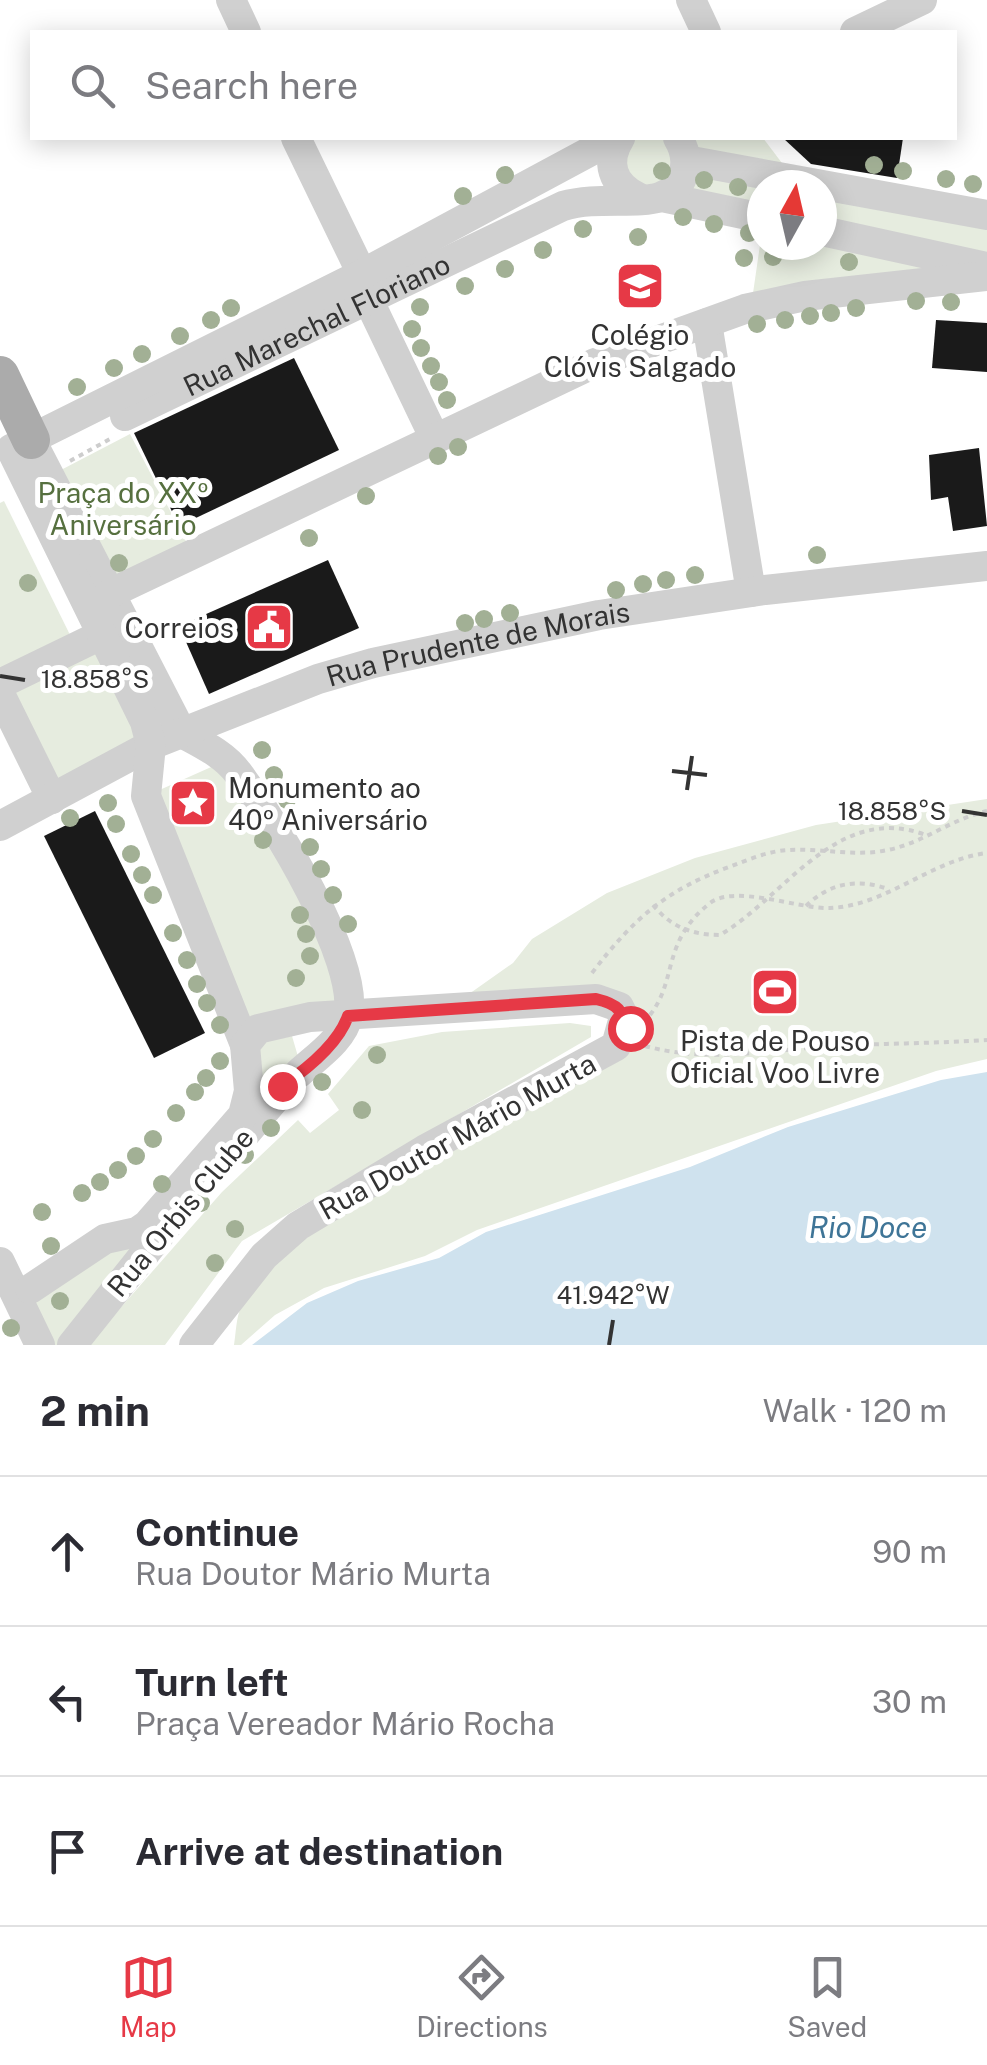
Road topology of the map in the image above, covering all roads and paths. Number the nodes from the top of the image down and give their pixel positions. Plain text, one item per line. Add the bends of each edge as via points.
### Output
1 (231, 0) edge
2 (691, 0) edge
3 (922, 0) edge
4 (245, 30) edge
5 (705, 30) edge
6 (860, 30) edge
7 (297, 140) edge
8 (615, 140) edge
9 (617, 140) edge
10 (682, 149) edge
11 (650, 197) junction
12 (747, 215) edge
13 (987, 215) edge
14 (837, 234) edge
15 (987, 266) edge
16 (987, 276) edge
17 (365, 287) junction
18 (707, 322) junction
19 (0, 375) edge
20 (435, 439) junction
21 (15, 453) edge
22 (987, 566) edge
23 (751, 592) junction
24 (111, 593) junction
25 (102, 634) junction
26 (0, 684) edge
27 (0, 694) edge
28 (182, 733) junction
29 (150, 745) junction
30 (52, 799) junction
31 (987, 811) edge
32 (0, 826) edge
33 (929, 836) junction
34 (820, 852) junction
35 (987, 853) edge
36 (890, 890) junction
37 (767, 900) junction
38 (652, 905) junction
39 (806, 906) junction
40 (684, 930) junction
41 (581, 1000) junction
42 (349, 1003) junction
43 (278, 1024) junction
44 (622, 1035) junction
45 (987, 1040) edge
46 (246, 1056) junction
47 (294, 1077) junction
48 (102, 1241) junction
49 (132, 1266) junction
50 (17, 1286) edge
51 (40, 1345) edge
52 (72, 1345) edge
53 (194, 1345) edge

1 - 4 street
2 - 5 street
3 - 6 street
7 - 17 street
8 - 17 street, Rua Marechal Floriano
9 - 11 street via 611,160 618,184
10 - 11 street via 680,182
10 - 13 street
11 - 12 street, Rua Marechal Floriano
11 - 17 street, Rua Marechal Floriano via 564,206
14 - 15 street
16 - 18 street via 805,296
17 - 20 street
17 - 21 street, Rua Marechal Floriano
18 - 20 street via 595,363
18 - 23 street
19 - 21 main road
20 - 24 street
21 - 24 street
21 - 25 street
22 - 23 street, Rua Prudente de Morais
23 - 28 street, Rua Prudente de Morais via 599,615 373,663
24 - 28 street
25 - 26 street
25 - 29 street
27 - 30 street
28 - 29 street, Rua Prudente de Morais
28 - 42 street via 238,772 313,896 345,964
29 - 30 street, Rua Prudente de Morais
29 - 46 street via 146,796
30 - 32 street, Rua Prudente de Morais
31 - 33 path via 954,818
33 - 34 path via 886,850
33 - 34 path via 883,829
34 - 37 path
34 - 38 path via 760,856 678,886
35 - 36 path
36 - 39 path via 867,902
36 - 39 path via 859,882 833,886
37 - 39 path
37 - 40 path via 720,935
37 - 40 path via 713,900
38 - 40 path
38 - 41 path via 594,971
40 - 44 path via 655,1008
41 - 42 street, Rua Doutor Mário Murta via 384,1014
41 - 44 street, Rua Doutor Mário Murta via 619,1008
42 - 43 street, Rua Doutor Mário Murta
42 - 47 street, Rua Orbis Clube via 343,1031
43 - 46 street via 258,1029
43 - 47 street via 302,1043 304,1064
44 - 45 path via 690,1056 736,1057
44 - 53 street, Rua Doutor Mário Murta via 616,1046 298,1226 264,1256
46 - 47 street via 252,1075 270,1085
46 - 48 street, Rua Orbis Clube via 248,1103 212,1154 148,1225
47 - 49 street, Rua Orbis Clube
48 - 49 street via 128,1244
48 - 50 street, Rua Orbis Clube
49 - 52 street, Rua Orbis Clube
50 - 51 street

